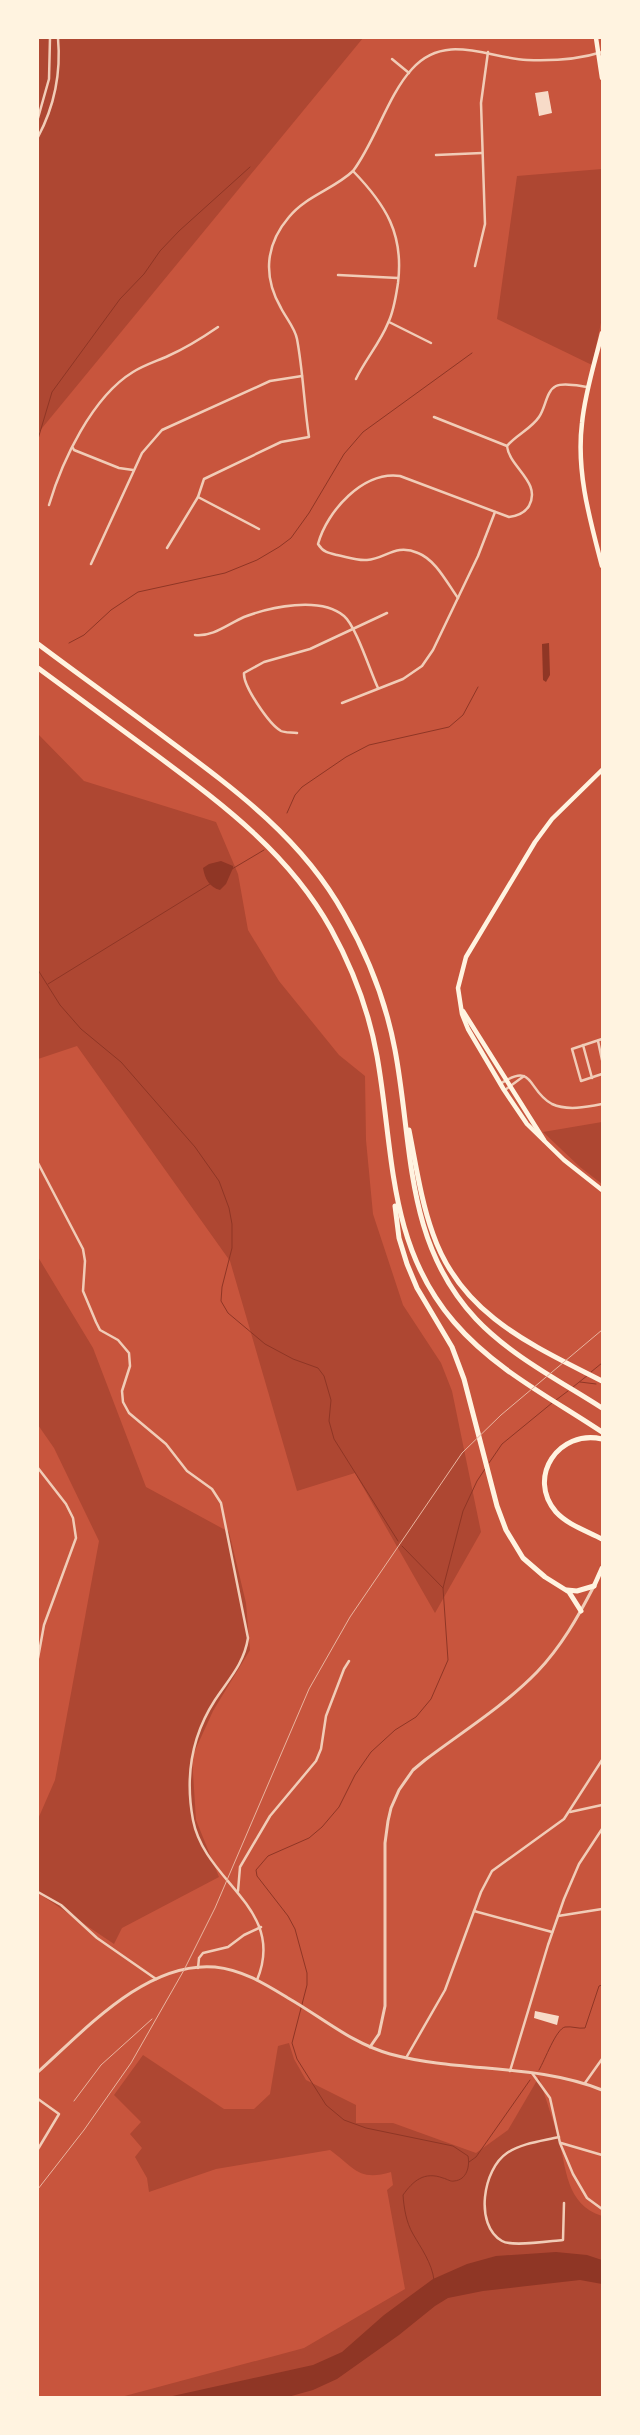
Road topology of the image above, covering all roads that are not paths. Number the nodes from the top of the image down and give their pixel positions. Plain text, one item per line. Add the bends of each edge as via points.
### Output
1 (50, 38) edge
2 (58, 38) edge
3 (596, 38) edge
4 (488, 52) junction
5 (600, 53) edge
6 (392, 59) dead end
7 (409, 73) junction
8 (602, 78) edge
9 (38, 118) edge
10 (38, 137) edge
11 (482, 153) junction
12 (436, 155) dead end
13 (353, 171) junction
14 (475, 266) dead end
15 (338, 274) dead end
16 (398, 278) junction
17 (389, 322) junction
18 (218, 328) dead end
19 (602, 333) edge
20 (431, 343) dead end
21 (302, 376) junction
22 (356, 380) dead end
23 (589, 387) junction
24 (434, 417) dead end
25 (507, 446) junction
26 (73, 448) junction
27 (133, 470) junction
28 (198, 497) junction
29 (49, 506) dead end
30 (495, 512) junction
31 (259, 529) dead end
32 (596, 541) junction
33 (167, 548) dead end
34 (602, 555) edge
35 (91, 564) dead end
36 (602, 566) edge
37 (458, 598) junction
38 (387, 613) dead end
39 (353, 627) junction
40 (195, 634) dead end
41 (38, 644) edge
42 (38, 668) edge
43 (378, 688) junction
44 (342, 703) dead end
45 (297, 733) dead end
46 (602, 770) edge
47 (461, 1008) junction
48 (602, 1039) edge
49 (598, 1041) junction
50 (583, 1045) junction
51 (602, 1060) edge
52 (602, 1074) edge
53 (524, 1076) junction
54 (592, 1078) junction
55 (505, 1080) junction
56 (500, 1084) junction
57 (509, 1087) junction
58 (504, 1090) junction
59 (402, 1096) junction
60 (602, 1104) edge
61 (546, 1143) junction
62 (38, 1163) edge
63 (393, 1178) junction
64 (602, 1190) edge
65 (602, 1381) edge
66 (602, 1408) edge
67 (602, 1432) edge
68 (602, 1439) edge
69 (38, 1468) edge
70 (602, 1539) edge
71 (602, 1568) edge
72 (594, 1586) junction
73 (566, 1590) junction
74 (581, 1611) junction
75 (38, 1658) edge
76 (348, 1662) dead end
77 (602, 1760) edge
78 (602, 1804) edge
79 (570, 1812) junction
80 (602, 1829) edge
81 (38, 1892) edge
82 (238, 1892) junction
83 (602, 1909) edge
84 (474, 1911) junction
85 (558, 1916) junction
86 (261, 1927) junction
87 (552, 1932) junction
88 (198, 1968) junction
89 (156, 1979) junction
90 (257, 1980) junction
91 (370, 2047) junction
92 (406, 2058) junction
93 (602, 2058) edge
94 (38, 2072) edge
95 (510, 2072) junction
96 (532, 2073) junction
97 (585, 2083) junction
98 (602, 2090) edge
99 (38, 2099) edge
100 (559, 2137) junction
101 (560, 2143) junction
102 (38, 2149) edge
103 (602, 2155) edge
104 (564, 2203) dead end
105 (602, 2209) edge

1 - 9 street via 49,79
2 - 10 street via 55,91
3 - 5 main road
4 - 5 street via 524,60
4 - 7 street via 461,48 441,52
4 - 11 street via 481,103
5 - 8 main road
6 - 7 street
7 - 13 street
11 - 12 street
11 - 14 street via 485,224
13 - 16 street via 382,203 395,230 400,262
13 - 21 street via 341,183 301,205 289,216 270,252 271,287 296,336
15 - 16 street
16 - 17 street
17 - 20 street
17 - 22 street
18 - 26 street via 124,378 99,404
19 - 23 main road
21 - 27 street via 270,381 162,430 149,443
21 - 28 street via 309,437 280,442 204,479
23 - 25 street via 555,386 540,416
23 - 32 main road via 580,452 586,502
24 - 25 street
25 - 30 street via 508,453 526,478 532,498 528,509 516,516
26 - 27 street via 119,468
26 - 29 street
27 - 35 street
28 - 31 street
28 - 33 street
30 - 37 street
30 - 37 street via 400,476 388,475 374,478 349,495 321,533 318,544 322,550 357,560 375,559 398,550 419,553 436,566
32 - 34 main road
32 - 36 main road
37 - 43 street via 422,666 403,679
38 - 39 street
39 - 40 street via 344,615 304,605 264,610 203,636
39 - 43 street
39 - 45 street via 310,649 264,662 244,673 245,684 270,720 282,732
41 - 59 highway via 247,799 281,830 312,866 343,912 373,973 392,1036
42 - 63 highway via 230,811 269,846 313,900 341,948 367,1014 377,1057
43 - 44 street
46 - 47 main road via 545,827 472,944 460,976
47 - 55 main road
47 - 56 main road via 468,1029
48 - 49 street
49 - 50 street
49 - 51 street
50 - 54 street
50 - 54 street via 572,1049 581,1081
52 - 54 street
53 - 55 street via 517,1074
53 - 57 street
53 - 60 street via 542,1097 554,1105 586,1107
55 - 56 street
55 - 57 main road
56 - 58 main road
57 - 58 street
57 - 61 main road
58 - 61 main road via 532,1132
59 - 65 highway via 427,1216 443,1257 458,1281 485,1312 514,1334
59 - 66 highway via 415,1198 424,1233 434,1258 454,1291 475,1318 501,1341
61 - 64 main road
62 - 82 street via 83,1249 83,1291 96,1322 100,1330 118,1340 130,1353 130,1366 122,1391 123,1402 129,1412 166,1444 187,1471 212,1489 224,1512 248,1638 237,1670 206,1716 189,1768 193,1820 199,1841 215,1867
63 - 67 highway via 406,1238 432,1292 472,1341 520,1379
63 - 73 highway via 397,1226 403,1251 418,1288 458,1363 506,1530 517,1550 538,1571
68 - 70 highway via 583,1437 563,1445 549,1463 545,1483 548,1498 560,1516
69 - 75 street via 66,1504 73,1518 76,1538 44,1625
71 - 72 main road
72 - 73 highway via 577,1591
72 - 74 street
73 - 74 highway
74 - 91 street via 569,1632 537,1672 413,1770 390,1808 385,1843 385,2006 379,2034
76 - 82 street via 326,1716 316,1761 270,1816 240,1867
77 - 79 street
78 - 79 street
79 - 84 street via 553,1829 492,1871
80 - 85 street via 579,1864
81 - 89 street via 57,1902 98,1938
82 - 86 street
83 - 85 street
84 - 87 street
84 - 92 street via 445,1990
85 - 87 street
86 - 88 street via 244,1934 228,1947 204,1953 199,1958
86 - 90 street via 264,1955
87 - 95 street
88 - 89 street
88 - 90 street via 215,1967
89 - 94 street via 97,2018
90 - 91 street via 344,2035
91 - 92 street
92 - 95 street
93 - 97 street
95 - 96 street
96 - 97 street
96 - 100 street via 550,2098
97 - 98 street
99 - 102 street via 59,2114
100 - 101 street
100 - 104 street via 505,2154 492,2173 484,2199 491,2231 502,2242 511,2243 563,2240
101 - 103 street
101 - 105 street via 587,2198

